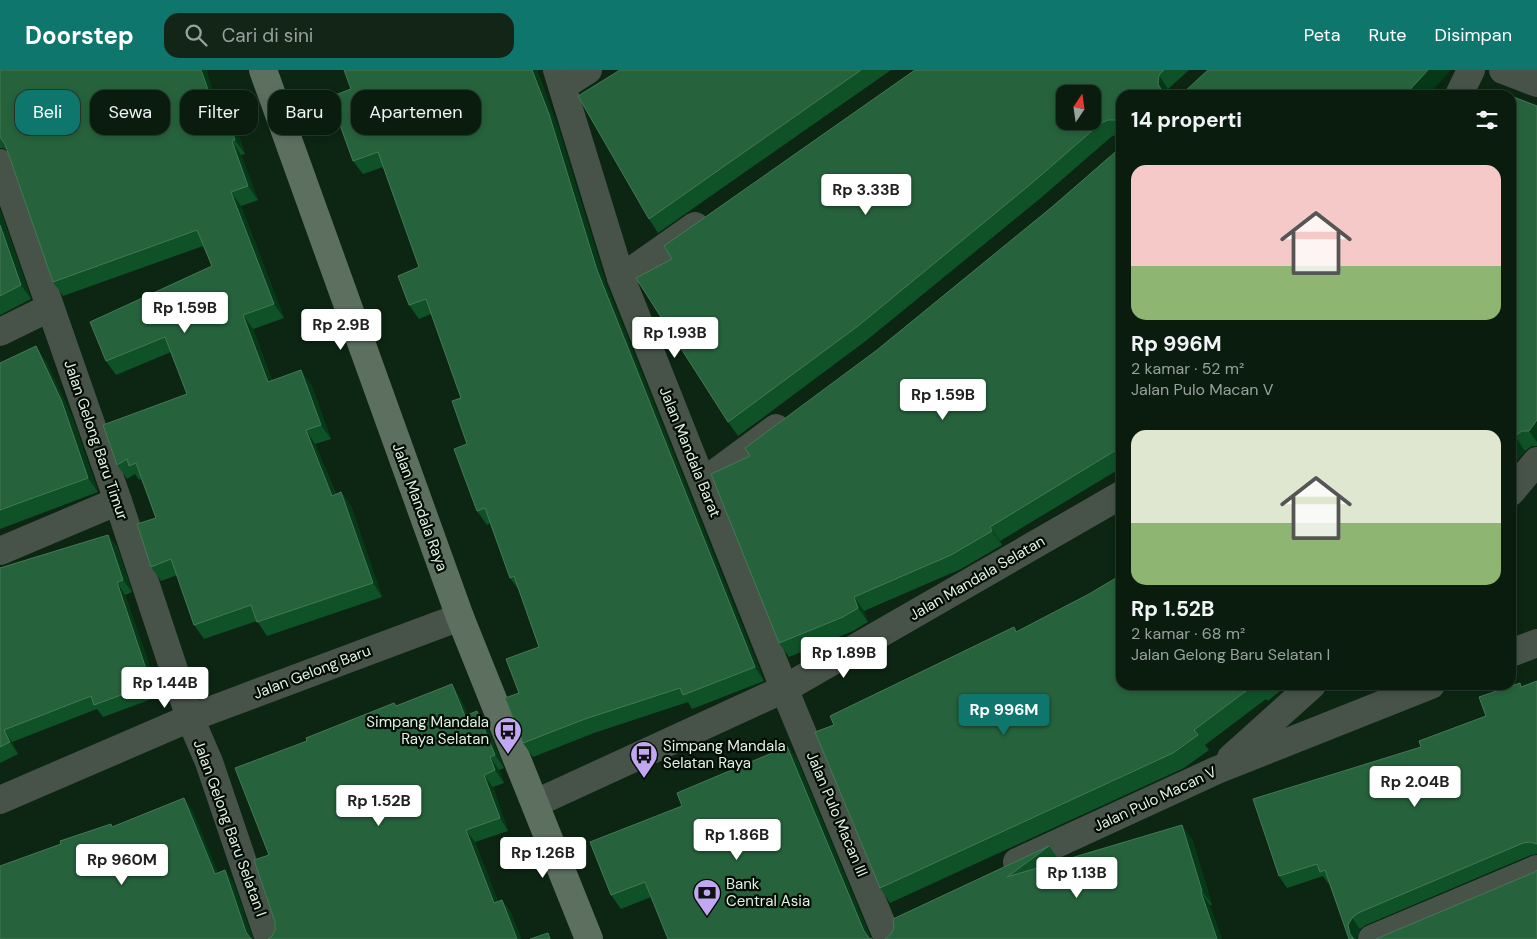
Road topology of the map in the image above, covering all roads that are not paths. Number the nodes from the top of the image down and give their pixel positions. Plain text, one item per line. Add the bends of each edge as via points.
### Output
1 (263, 70) edge
2 (588, 70) edge
3 (1471, 70) edge
4 (1503, 70) edge
5 (560, 78) edge
6 (1537, 83) edge
7 (1461, 90) edge
8 (0, 163) edge
9 (717, 211) edge
10 (621, 278) junction
11 (49, 308) junction
12 (0, 332) edge
13 (798, 411) edge
14 (1537, 461) edge
15 (703, 482) junction
16 (1516, 486) edge
17 (1116, 498) edge
18 (118, 501) junction
19 (0, 551) edge
20 (460, 617) junction
21 (1537, 643) edge
22 (1516, 651) edge
23 (784, 688) junction
24 (1306, 690) edge
25 (1419, 690) edge
26 (190, 718) junction
27 (1217, 770) junction
28 (0, 800) edge
29 (536, 803) junction
30 (1537, 869) edge
31 (992, 874) edge
32 (891, 926) edge
33 (269, 939) edge
34 (589, 939) edge
35 (1372, 939) edge

1 - 20 street, Jalan Mandala Raya
2 - 5 street
3 - 7 street
4 - 6 street
5 - 10 street, Jalan Mandala Barat
8 - 11 street, Jalan Gelong Baru Timur
9 - 10 street
10 - 15 street, Jalan Mandala Barat
11 - 12 street
11 - 18 street, Jalan Gelong Baru Timur
13 - 15 street
14 - 16 street
15 - 23 street, Jalan Mandala Barat
17 - 23 street, Jalan Mandala Selatan
18 - 19 street
18 - 26 street, Jalan Gelong Baru Timur
20 - 26 street, Jalan Gelong Baru
20 - 29 street, Jalan Mandala Raya
21 - 22 street
23 - 29 street, Jalan Mandala Selatan
23 - 32 street, Jalan Pulo Macan III
24 - 27 street
25 - 27 street, Jalan Pulo Macan V
26 - 28 street, Jalan Gelong Baru
26 - 33 street, Jalan Gelong Baru Selatan I via 209,762
27 - 31 street, Jalan Pulo Macan V
29 - 34 street, Jalan Mandala Raya
30 - 35 street

